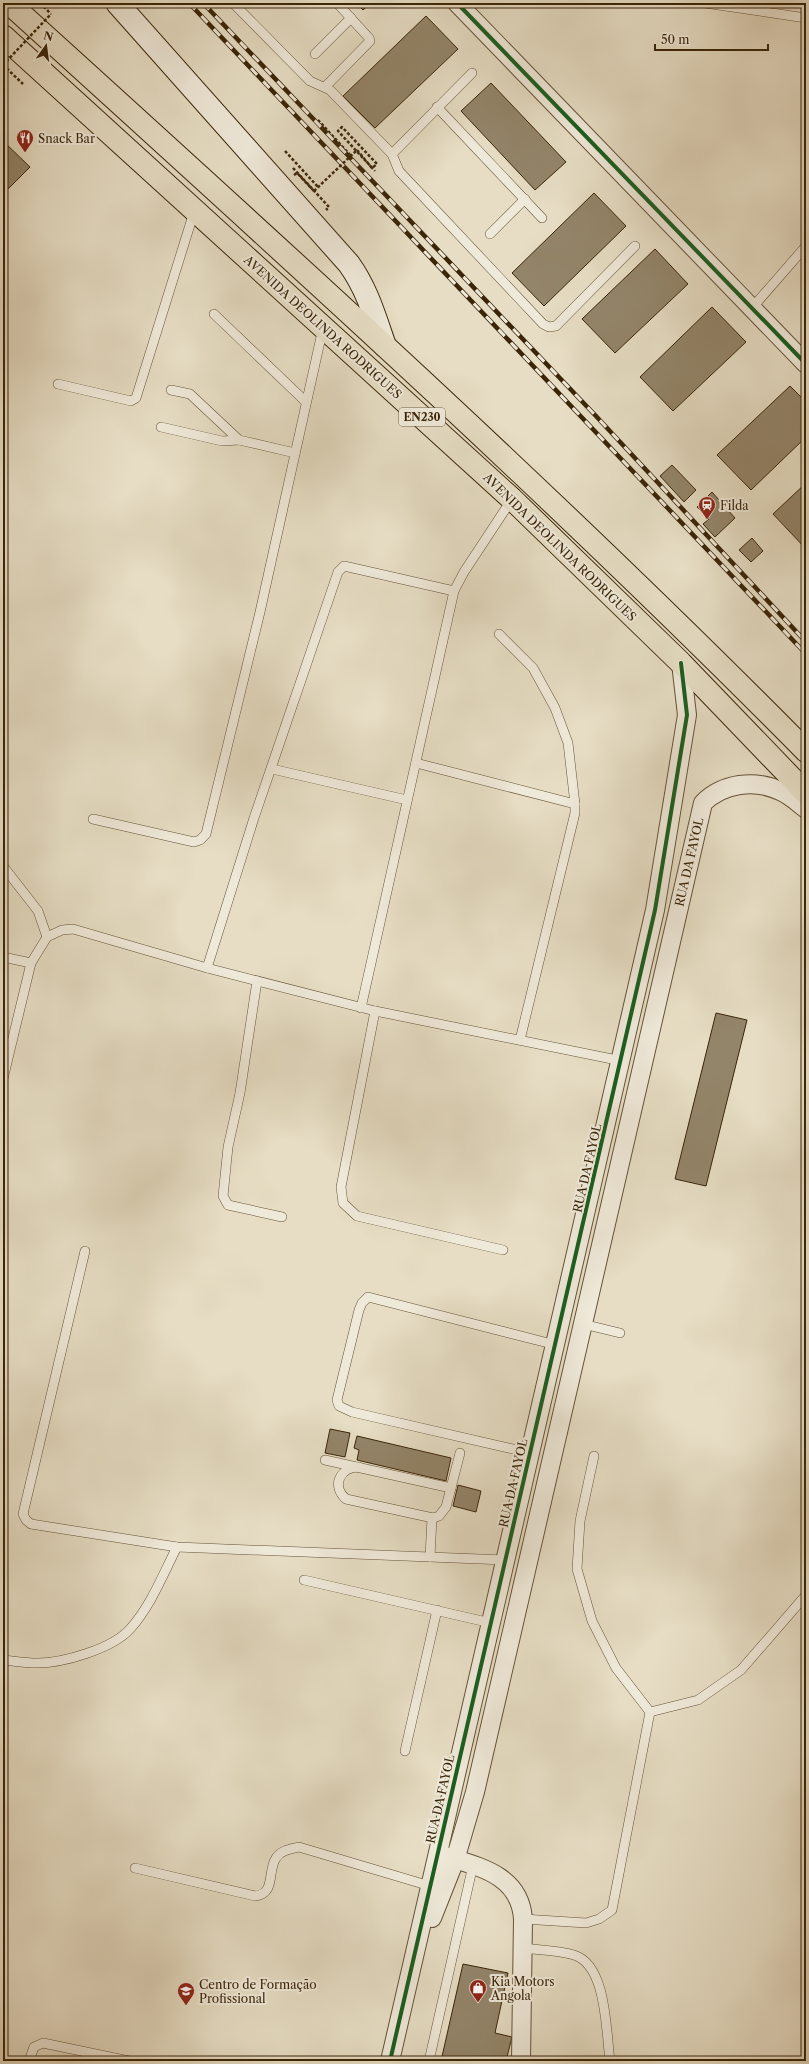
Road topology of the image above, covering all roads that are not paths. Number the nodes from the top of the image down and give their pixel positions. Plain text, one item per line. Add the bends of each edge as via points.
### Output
1 (9, 3) edge
2 (117, 3) edge
3 (233, 3) edge
4 (337, 3) edge
5 (457, 3) edge
6 (705, 3) edge
7 (351, 18) junction
8 (806, 18) edge
9 (3, 36) edge
10 (315, 54) dead end
11 (472, 73) dead end
12 (325, 87) junction
13 (437, 107) junction
14 (392, 154) junction
15 (525, 199) junction
16 (195, 210) junction
17 (542, 218) dead end
18 (490, 234) dead end
19 (635, 246) dead end
20 (806, 246) edge
21 (752, 308) junction
22 (214, 314) dead end
23 (323, 327) junction
24 (385, 346) junction
25 (806, 364) edge
26 (58, 384) dead end
27 (171, 390) dead end
28 (306, 402) junction
29 (161, 427) dead end
30 (239, 440) junction
31 (295, 453) junction
32 (512, 499) junction
33 (454, 591) junction
34 (499, 634) dead end
35 (681, 664) junction
36 (806, 751) edge
37 (416, 763) junction
38 (272, 769) junction
39 (806, 793) edge
40 (407, 800) junction
41 (575, 804) junction
42 (806, 809) edge
43 (94, 819) dead end
44 (3, 866) edge
45 (47, 936) junction
46 (3, 957) edge
47 (31, 963) junction
48 (207, 968) junction
49 (257, 981) junction
50 (361, 1008) junction
51 (375, 1011) junction
52 (520, 1040) junction
53 (622, 1061) junction
54 (3, 1079) edge
55 (282, 1217) dead end
56 (503, 1250) dead end
57 (85, 1251) dead end
58 (583, 1324) junction
59 (620, 1333) dead end
60 (556, 1345) junction
61 (460, 1453) dead end
62 (530, 1453) junction
63 (594, 1456) dead end
64 (325, 1460) dead end
65 (359, 1467) junction
66 (451, 1488) junction
67 (432, 1518) junction
68 (177, 1547) junction
69 (430, 1557) junction
70 (506, 1560) junction
71 (304, 1580) dead end
72 (806, 1595) edge
73 (437, 1610) junction
74 (491, 1623) junction
75 (3, 1660) edge
76 (650, 1712) junction
77 (405, 1751) dead end
78 (438, 1854) junction
79 (456, 1860) junction
80 (473, 1865) junction
81 (135, 1868) dead end
82 (430, 1886) junction
83 (523, 1919) junction
84 (522, 1948) junction
85 (411, 1968) junction
86 (29, 2061) edge
87 (129, 2061) edge
88 (390, 2061) edge
89 (429, 2061) edge
90 (521, 2061) edge
91 (610, 2061) edge

1 - 24 highway, AVENIDA DEOLINDA RODRIGUES / EN230
2 - 24 main road via 349,264 369,298
3 - 12 lane via 310,81
4 - 7 lane
5 - 21 street
6 - 8 lane
7 - 10 lane
7 - 12 lane via 370,41
9 - 16 highway, AVENIDA DEOLINDA RODRIGUES / EN230
11 - 13 lane
12 - 14 lane
13 - 14 lane
13 - 15 lane
14 - 19 lane via 399,171 543,324 556,326
15 - 17 lane
15 - 18 lane
16 - 23 highway, AVENIDA DEOLINDA RODRIGUES / EN230
16 - 26 lane via 136,398 131,401
20 - 21 lane
21 - 25 street
22 - 28 lane
23 - 28 lane
23 - 32 highway, AVENIDA DEOLINDA RODRIGUES / EN230
24 - 36 highway, AVENIDA DEOLINDA RODRIGUES / EN230 via 696,640
27 - 30 lane via 190,394
28 - 31 lane
29 - 30 lane via 222,441
30 - 31 lane
31 - 43 lane via 260,612 206,834 194,842
32 - 33 lane
32 - 35 highway, AVENIDA DEOLINDA RODRIGUES / EN230
33 - 37 lane
33 - 38 lane via 344,566 340,569 335,576
34 - 41 lane via 533,668 555,708 568,742
35 - 39 highway, AVENIDA DEOLINDA RODRIGUES / EN230
35 - 53 street, RUA DA FAYOL via 687,715 656,910
37 - 40 lane
37 - 41 lane
38 - 40 lane
38 - 48 lane
40 - 50 lane
41 - 52 lane via 575,813
42 - 58 street, RUA DA FAYOL via 781,791 746,784 727,787 710,795 703,803
44 - 45 lane via 38,911
45 - 47 lane
45 - 48 lane via 73,929
46 - 47 lane
47 - 54 lane
48 - 49 lane
49 - 50 lane
49 - 55 lane via 240,1093 228,1147 223,1196 228,1205
50 - 51 lane
51 - 52 lane
51 - 56 lane via 341,1187 343,1203 357,1216
52 - 53 lane
53 - 60 street, RUA DA FAYOL
57 - 68 lane via 23,1514 31,1524
58 - 59 lane
58 - 79 street, RUA DA FAYOL via 475,1792
60 - 62 street, RUA DA FAYOL
60 - 62 lane via 368,1297 359,1310 337,1400 340,1406 352,1412
61 - 66 lane
62 - 70 street, RUA DA FAYOL
63 - 76 lane via 580,1521 577,1569 595,1627 616,1668
64 - 65 lane
65 - 66 lane
65 - 67 lane via 348,1468 340,1475 339,1491 346,1499
66 - 67 lane via 443,1512
67 - 69 lane
68 - 69 lane
68 - 75 lane via 145,1609 129,1630 108,1645 78,1656 38,1663
69 - 70 lane
70 - 74 street, RUA DA FAYOL
71 - 73 lane
72 - 76 lane via 741,1670 698,1700
73 - 74 lane
73 - 77 lane
74 - 78 street, RUA DA FAYOL
76 - 83 lane via 612,1910 599,1919 586,1923
78 - 79 street
78 - 82 street, RUA DA FAYOL
79 - 80 street
79 - 85 street, RUA DA FAYOL
80 - 83 street via 499,1875 520,1900
80 - 89 lane
81 - 82 lane via 260,1896 268,1890 276,1858 285,1851 299,1847
82 - 85 street, RUA DA FAYOL
83 - 84 street
84 - 90 street
84 - 91 lane via 575,1956 588,1963 600,1983
85 - 88 street, RUA DA FAYOL
86 - 87 lane via 34,2047 43,2043

